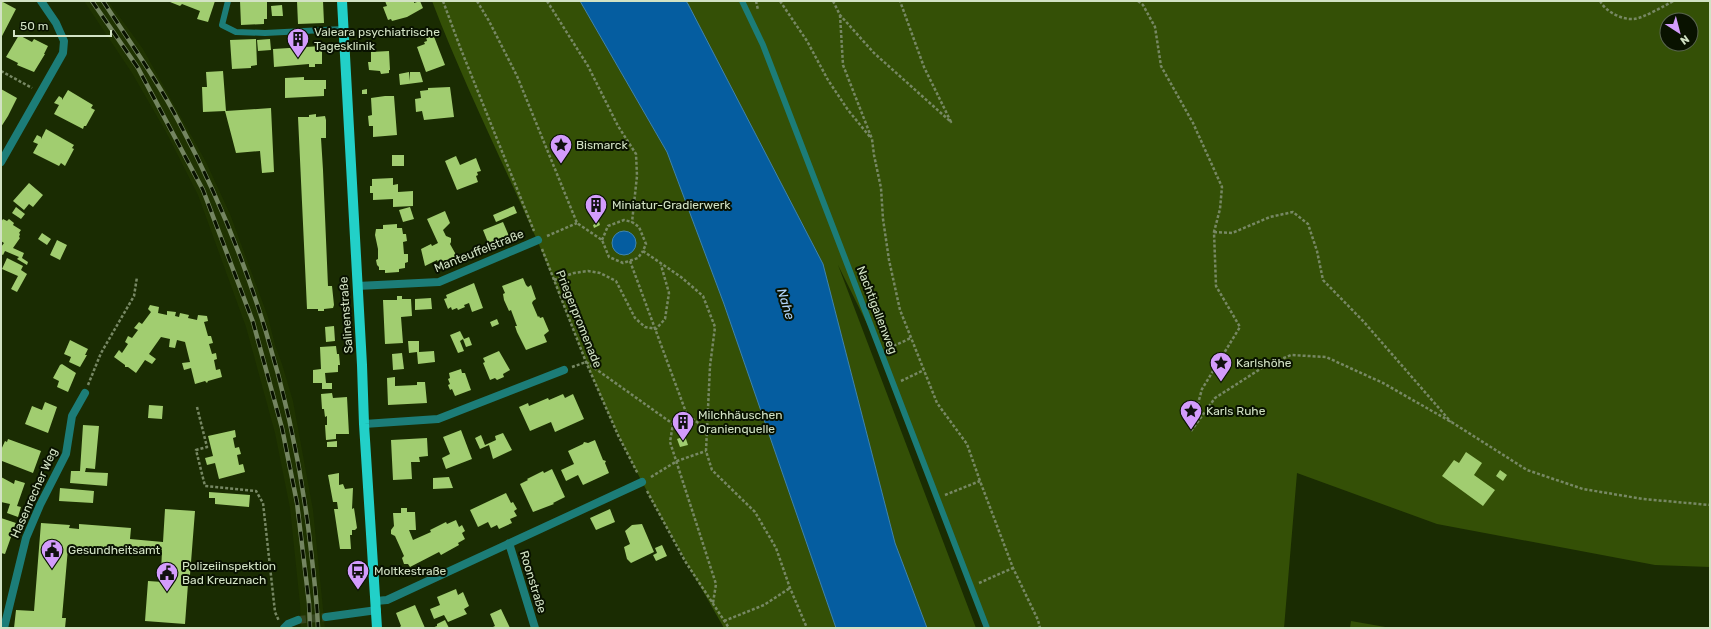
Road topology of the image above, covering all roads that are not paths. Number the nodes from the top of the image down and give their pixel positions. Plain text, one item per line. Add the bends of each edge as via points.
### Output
1 (41, 1) edge
2 (228, 1) edge
3 (342, 1) edge
4 (742, 1) edge
5 (343, 29) junction
6 (1, 162) edge
7 (538, 240) road end
8 (357, 286) junction
9 (564, 370) dead end
10 (85, 393) road end
11 (364, 424) junction
12 (642, 482) road end
13 (509, 543) junction
14 (377, 606) junction
15 (326, 616) tunnel mouth
16 (298, 620) tunnel mouth
17 (4, 628) edge
18 (284, 628) edge
19 (378, 628) edge
20 (535, 628) edge
21 (987, 628) edge

1 - 6 street via 56,23 64,41 63,52
2 - 5 lane via 222,25 236,32
3 - 5 main road, Salinenstraße
4 - 21 lane, Nachtigallenweg via 763,45
5 - 8 main road, Salinenstraße
7 - 8 street, Manteuffelstraße via 438,282
8 - 11 main road, Salinenstraße
9 - 11 street via 438,419
10 - 17 street, Hasenrecher Weg via 72,416 66,454 26,538
11 - 14 main road, Salinenstraße
12 - 13 street
13 - 14 street
13 - 20 street, Roonstraße
14 - 15 street
14 - 19 main road, Salinenstraße
16 - 18 street

